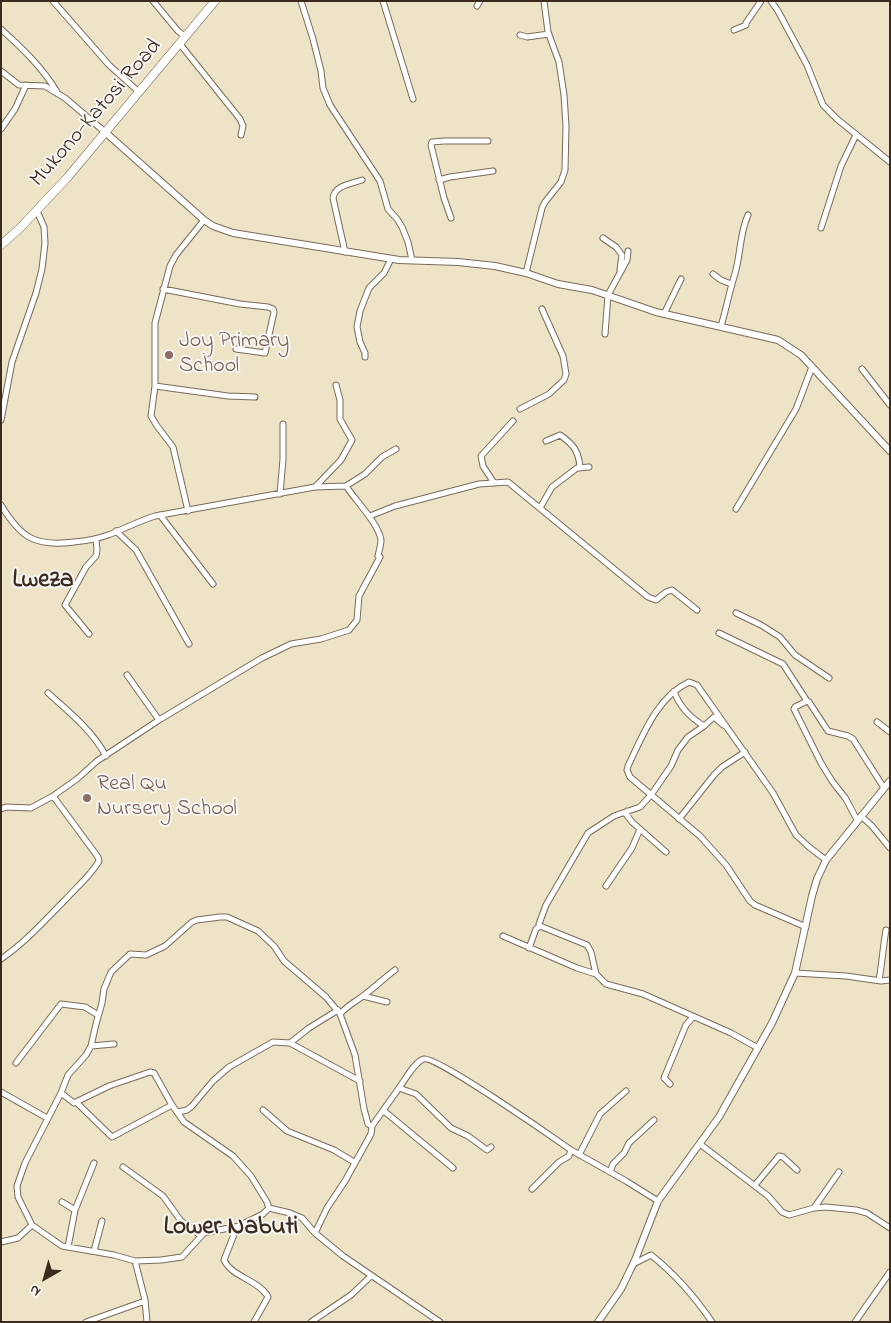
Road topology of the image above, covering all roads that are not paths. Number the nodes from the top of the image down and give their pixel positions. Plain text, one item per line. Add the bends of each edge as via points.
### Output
1 (53, 1) edge
2 (153, 1) edge
3 (215, 1) edge
4 (301, 1) edge
5 (383, 1) edge
6 (544, 1) edge
7 (761, 1) edge
8 (771, 1) edge
9 (1, 29) edge
10 (734, 30) dead end
11 (549, 34) junction
12 (520, 35) dead end
13 (186, 37) junction
14 (180, 44) junction
15 (1, 71) edge
16 (26, 85) junction
17 (139, 92) junction
18 (58, 94) junction
19 (413, 99) dead end
20 (1, 129) edge
21 (104, 132) junction
22 (856, 134) junction
23 (241, 135) dead end
24 (488, 141) dead end
25 (890, 162) edge
26 (493, 171) dead end
27 (362, 180) dead end
28 (439, 180) junction
29 (37, 211) junction
30 (748, 216) dead end
31 (451, 218) dead end
32 (204, 220) junction
33 (821, 228) dead end
34 (604, 238) dead end
35 (1, 245) edge
36 (628, 251) dead end
37 (345, 252) junction
38 (391, 259) junction
39 (412, 260) junction
40 (620, 271) junction
41 (526, 273) junction
42 (713, 274) dead end
43 (681, 279) dead end
44 (731, 284) junction
45 (163, 289) junction
46 (608, 295) junction
47 (542, 310) dead end
48 (664, 314) junction
49 (721, 326) junction
50 (605, 334) dead end
51 (236, 349) dead end
52 (365, 357) dead end
53 (812, 367) junction
54 (862, 369) dead end
55 (336, 385) dead end
56 (155, 386) junction
57 (255, 397) dead end
58 (890, 405) edge
59 (2, 407) edge
60 (520, 409) dead end
61 (1, 420) edge
62 (513, 421) dead end
63 (283, 424) dead end
64 (546, 441) dead end
65 (889, 448) edge
66 (396, 449) dead end
67 (588, 467) dead end
68 (580, 468) junction
69 (494, 482) junction
70 (346, 486) junction
71 (315, 488) junction
72 (280, 494) junction
73 (1, 505) edge
74 (540, 508) junction
75 (736, 509) dead end
76 (188, 511) junction
77 (160, 515) junction
78 (370, 516) junction
79 (116, 531) junction
80 (96, 539) junction
81 (213, 584) dead end
82 (697, 610) dead end
83 (736, 613) dead end
84 (719, 633) dead end
85 (89, 634) dead end
86 (189, 644) dead end
87 (127, 675) dead end
88 (829, 678) dead end
89 (674, 691) junction
90 (48, 692) dead end
91 (807, 701) junction
92 (159, 720) junction
93 (877, 722) dead end
94 (704, 726) junction
95 (890, 732) edge
96 (730, 733) junction
97 (745, 752) junction
98 (106, 756) junction
99 (890, 782) edge
100 (884, 788) junction
101 (651, 795) junction
102 (53, 796) junction
103 (1, 809) edge
104 (627, 811) junction
105 (859, 818) junction
106 (680, 819) junction
107 (640, 829) junction
108 (890, 848) edge
109 (666, 852) dead end
110 (826, 860) junction
111 (606, 886) dead end
112 (540, 926) junction
113 (806, 927) junction
114 (886, 930) dead end
115 (503, 936) dead end
116 (529, 948) junction
117 (1, 960) edge
118 (395, 970) dead end
119 (795, 973) junction
120 (596, 974) junction
121 (879, 980) junction
122 (890, 980) edge
123 (363, 996) junction
124 (387, 1002) dead end
125 (339, 1012) junction
126 (98, 1015) junction
127 (693, 1017) junction
128 (290, 1043) junction
129 (114, 1044) dead end
130 (92, 1046) junction
131 (758, 1048) junction
132 (16, 1063) dead end
133 (360, 1082) junction
134 (670, 1084) dead end
135 (399, 1088) junction
136 (1, 1092) edge
137 (626, 1092) dead end
138 (61, 1094) junction
139 (76, 1102) junction
140 (172, 1105) junction
141 (264, 1110) dead end
142 (384, 1111) junction
143 (178, 1112) junction
144 (47, 1118) junction
145 (654, 1120) dead end
146 (372, 1126) junction
147 (700, 1144) junction
148 (491, 1147) dead end
149 (571, 1150) junction
150 (578, 1155) junction
151 (354, 1162) junction
152 (94, 1163) dead end
153 (123, 1167) dead end
154 (453, 1168) dead end
155 (797, 1170) dead end
156 (610, 1172) junction
157 (839, 1172) dead end
158 (755, 1185) junction
159 (532, 1189) dead end
160 (658, 1201) junction
161 (62, 1202) dead end
162 (269, 1208) junction
163 (814, 1208) junction
164 (75, 1210) junction
165 (102, 1221) dead end
166 (32, 1225) junction
167 (237, 1227) junction
168 (890, 1228) edge
169 (315, 1233) junction
170 (200, 1236) junction
171 (1, 1242) edge
172 (68, 1247) junction
173 (94, 1251) junction
174 (135, 1261) junction
175 (633, 1264) junction
176 (890, 1272) edge
177 (371, 1276) junction
178 (145, 1301) junction
179 (86, 1322) edge
180 (147, 1322) edge
181 (254, 1322) edge
182 (311, 1322) edge
183 (440, 1322) edge
184 (598, 1322) edge
185 (712, 1322) edge
186 (856, 1322) edge

1 - 17 street via 109,65
2 - 13 street
3 - 13 main road, Mukono-Katosi Road
4 - 39 street via 330,105 380,181 388,209 402,227
5 - 19 street
6 - 11 street
7 - 10 street via 746,25
8 - 22 street via 807,65 823,105
9 - 18 street via 34,61
11 - 12 street
11 - 41 street via 564,95 565,170 561,182 542,208
13 - 14 main road, Mukono-Katosi Road
14 - 17 main road, Mukono-Katosi Road
14 - 23 street via 240,119 244,126
15 - 16 street via 20,85
16 - 18 street via 45,86
16 - 20 street
17 - 21 main road, Mukono-Katosi Road
18 - 21 street
21 - 29 main road, Mukono-Katosi Road
21 - 32 street
22 - 25 street
22 - 33 street via 841,166
24 - 28 street via 432,142
26 - 28 street
27 - 37 street via 338,188 333,194
28 - 31 street
29 - 35 main road, Mukono-Katosi Road
29 - 59 street via 44,227 42,269 12,362
30 - 44 street
32 - 37 street via 232,233
32 - 45 street via 176,255
34 - 40 street via 622,255
36 - 40 street
37 - 38 street
38 - 39 street
38 - 52 street via 384,273 369,288 360,311 357,327
39 - 41 street via 476,263
40 - 46 street
41 - 46 street
42 - 44 street
43 - 48 street
44 - 49 street
45 - 51 street via 273,310 265,354
45 - 56 street via 155,323
46 - 48 street
46 - 50 street
47 - 60 street via 563,356 566,374 549,394
48 - 49 street
49 - 53 street via 778,340 801,355
53 - 65 street
53 - 75 street via 796,409
54 - 58 street
55 - 71 street via 340,419 352,440 341,460
56 - 57 street
56 - 76 street via 151,416 173,447
59 - 61 street
62 - 69 street via 481,456 483,466
63 - 72 street
64 - 68 street via 560,435 573,444
66 - 70 street
67 - 68 street
68 - 74 street via 552,487
69 - 74 street via 508,482
69 - 78 street via 395,506
70 - 71 street
70 - 78 street
71 - 72 street
72 - 76 street
73 - 80 street via 12,522 37,542 59,544
74 - 82 street via 651,599 656,600 672,590
76 - 77 street
77 - 79 street
77 - 81 street
78 - 92 street via 379,533 380,557 359,596 357,620 352,627 344,632 291,644
79 - 80 street
79 - 86 street via 136,550
80 - 85 street via 96,556 86,567 65,605
83 - 88 street via 780,637 795,655
84 - 91 street via 784,664
87 - 92 street
89 - 94 street via 692,717
89 - 96 street via 694,682
89 - 101 street via 648,726 628,770 632,780
90 - 98 street via 86,727
91 - 100 street via 828,731 855,741
91 - 105 street via 794,709 821,763
92 - 98 street
93 - 95 street
94 - 96 street via 714,717
94 - 101 street via 688,736
96 - 97 street
97 - 106 street via 714,775
97 - 110 street via 796,835
98 - 102 street
99 - 100 street
100 - 105 street
101 - 104 street via 640,807
101 - 106 street
102 - 103 street via 32,808
102 - 117 street via 99,861 30,936
104 - 107 street via 628,817
104 - 112 street via 586,836 546,905
105 - 108 street via 872,826
105 - 110 street
106 - 113 street via 714,850 750,901
107 - 109 street
107 - 111 street via 632,848
110 - 113 street via 812,896
112 - 116 street
112 - 120 street via 587,945
113 - 119 street
114 - 121 street
115 - 116 street
116 - 120 street
118 - 123 street
119 - 121 street
119 - 131 street
120 - 127 street via 609,985 643,994
121 - 122 street
123 - 124 street
123 - 125 street
125 - 126 street via 284,961 262,934 220,917 192,922 166,946 151,953 130,954 111,972
125 - 128 street via 309,1028
125 - 133 street via 355,1055
126 - 130 street
126 - 132 street via 85,1006 61,1004
127 - 131 street
127 - 134 street via 686,1025 664,1078
128 - 133 street
128 - 143 street via 268,1044 229,1067 192,1106
129 - 130 street
130 - 138 street via 68,1075
131 - 147 street
133 - 146 street via 368,1124
135 - 142 street
135 - 148 street via 416,1094 451,1128 487,1150
135 - 149 street via 416,1064 427,1058
136 - 144 street
137 - 150 street via 600,1114
138 - 139 street via 71,1103
138 - 144 street
139 - 140 street via 112,1137
139 - 140 street via 150,1072 157,1076
140 - 143 street
141 - 151 street via 287,1131
142 - 146 street
142 - 154 street
143 - 162 street via 188,1125 233,1156 248,1172
144 - 166 street via 17,1186 18,1197
145 - 156 street via 629,1143
146 - 151 street via 371,1134
147 - 158 street
147 - 160 street
149 - 150 street
149 - 159 street via 569,1156
150 - 156 street
151 - 169 street
152 - 164 street
153 - 170 street via 163,1196 180,1220
155 - 158 street via 779,1156
156 - 160 street
157 - 163 street
158 - 163 street via 786,1214
160 - 175 street
161 - 164 street
162 - 167 street via 264,1214
162 - 169 street via 302,1218
163 - 168 street via 863,1211
164 - 172 street
165 - 173 street
166 - 171 street via 18,1238
166 - 172 street
167 - 170 street
167 - 181 street via 224,1260 228,1266 253,1281 268,1297
169 - 177 street
170 - 174 street via 182,1257
172 - 173 street
173 - 174 street
174 - 178 street
175 - 184 street
175 - 185 street via 652,1255 683,1285
176 - 186 street
177 - 182 street via 351,1295
177 - 183 street
178 - 179 street
178 - 180 street

